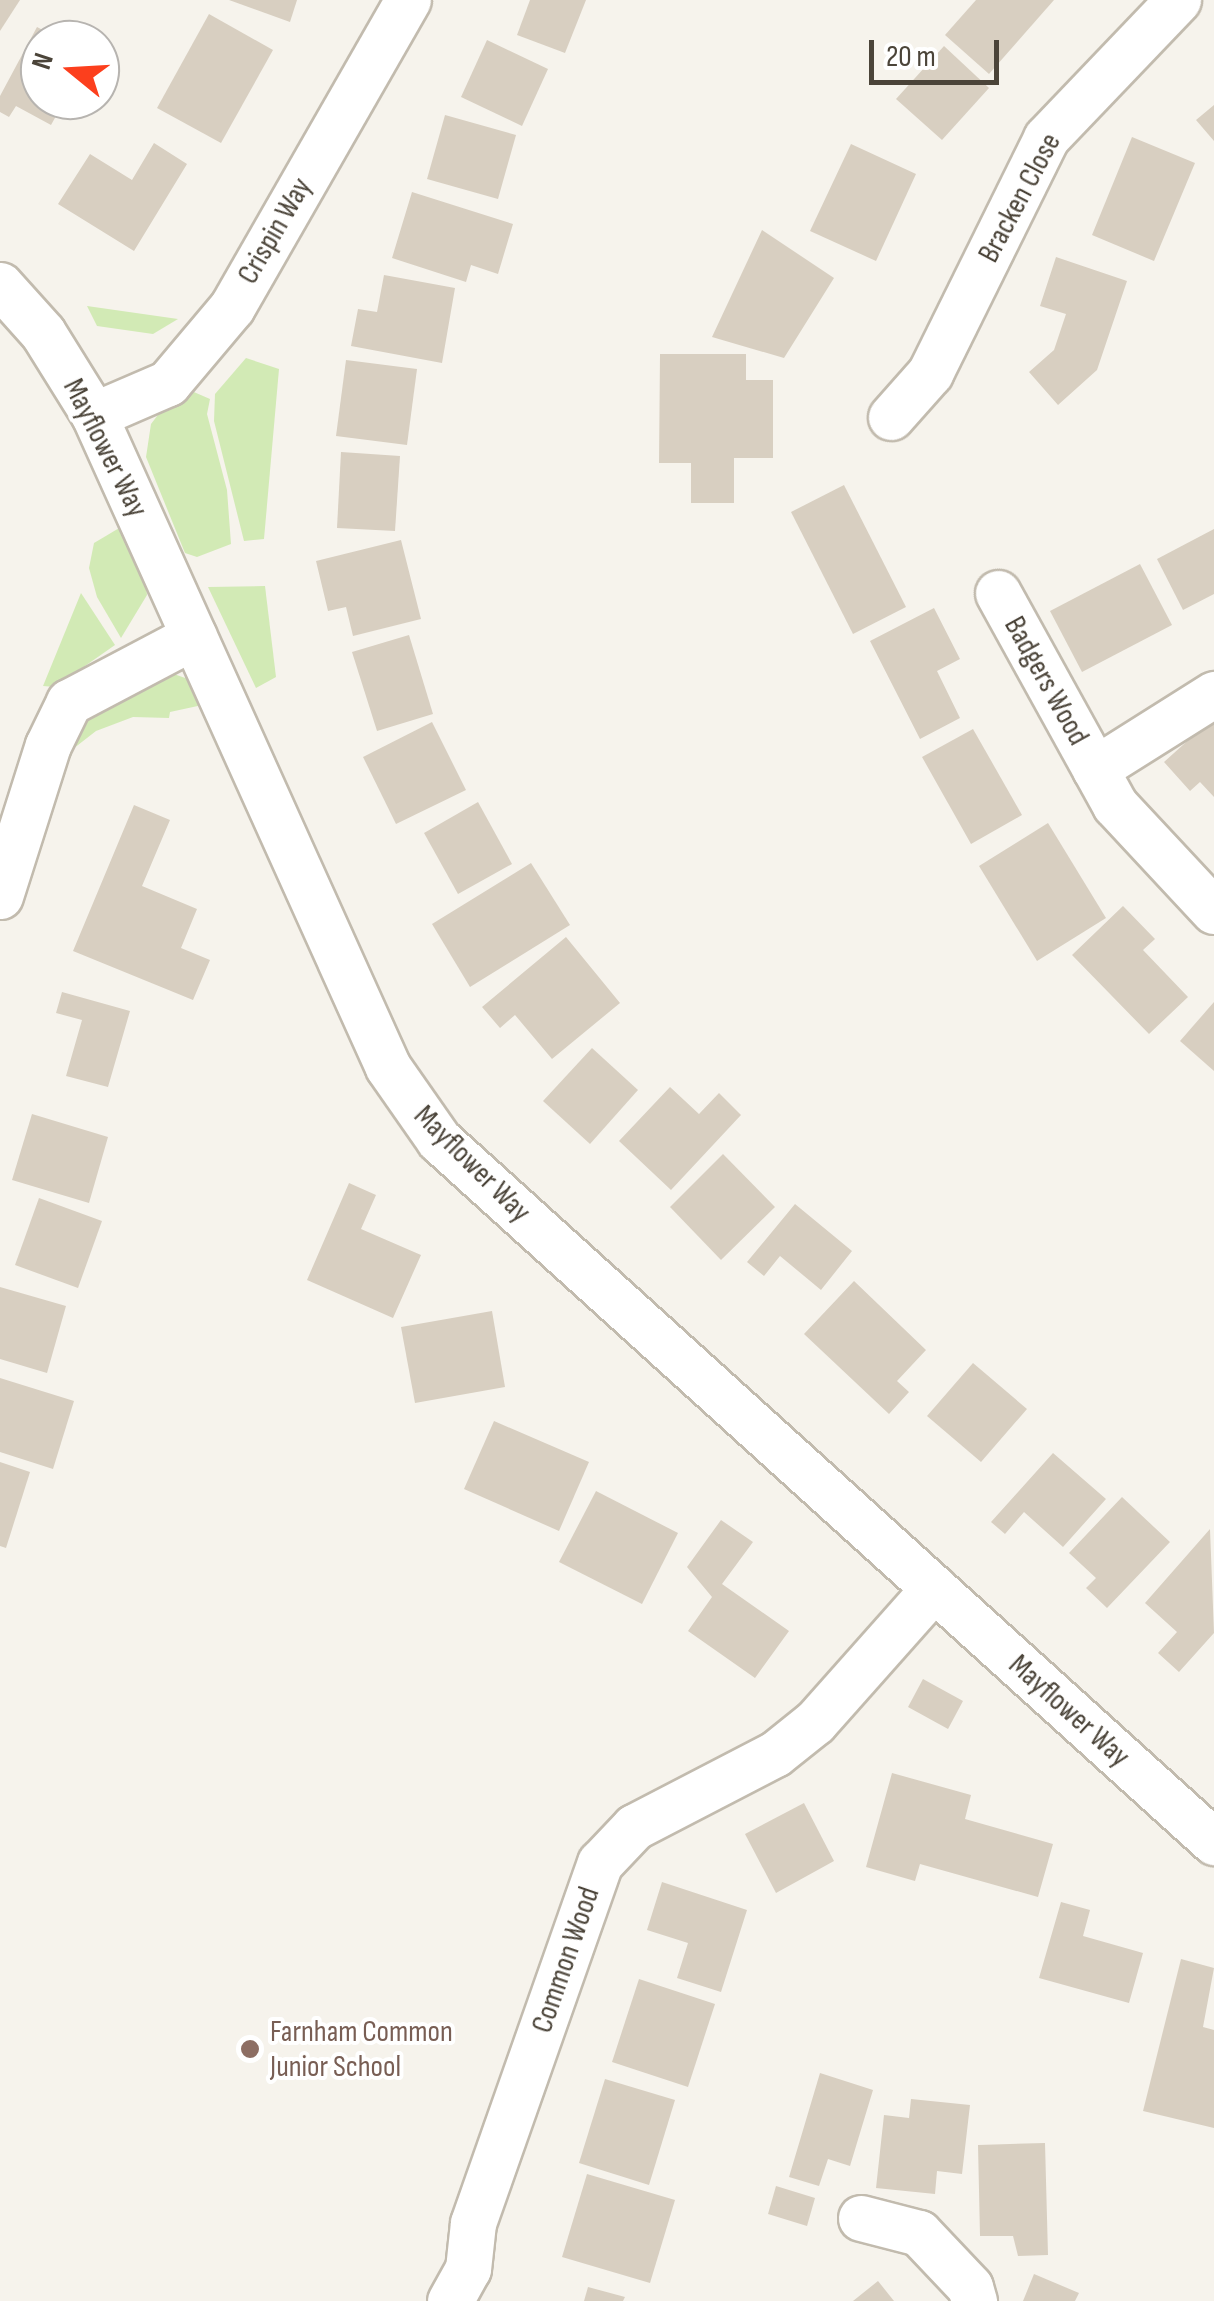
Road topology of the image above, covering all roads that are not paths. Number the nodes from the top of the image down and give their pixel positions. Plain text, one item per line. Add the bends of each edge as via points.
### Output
1 (408, 0) edge
2 (1178, 0) edge
3 (0, 285) edge
4 (94, 416) junction
5 (891, 418) dead end
6 (998, 593) dead end
7 (194, 636) junction
8 (1214, 694) edge
9 (1095, 769) junction
10 (0, 896) edge
11 (1214, 911) edge
12 (934, 1588) junction
13 (1214, 1842) edge
14 (861, 2218) dead end
15 (450, 2301) edge
16 (974, 2301) edge

1 - 4 street, Crispin Way via 232,306 168,383
2 - 5 street, Bracken Close via 1046,138 930,373
3 - 4 street, Mayflower Way via 43,333
4 - 7 street, Mayflower Way
6 - 9 street, Badgers Wood
7 - 10 street via 69,702 48,744
7 - 12 street, Mayflower Way via 388,1067 438,1140
8 - 9 street, Badgers Wood
9 - 11 street, Badgers Wood via 1115,805
12 - 13 street, Mayflower Way
12 - 15 street, Common Wood via 815,1722 775,1754 634,1827 600,1863 473,2223 468,2269
14 - 16 street via 919,2234 970,2287

